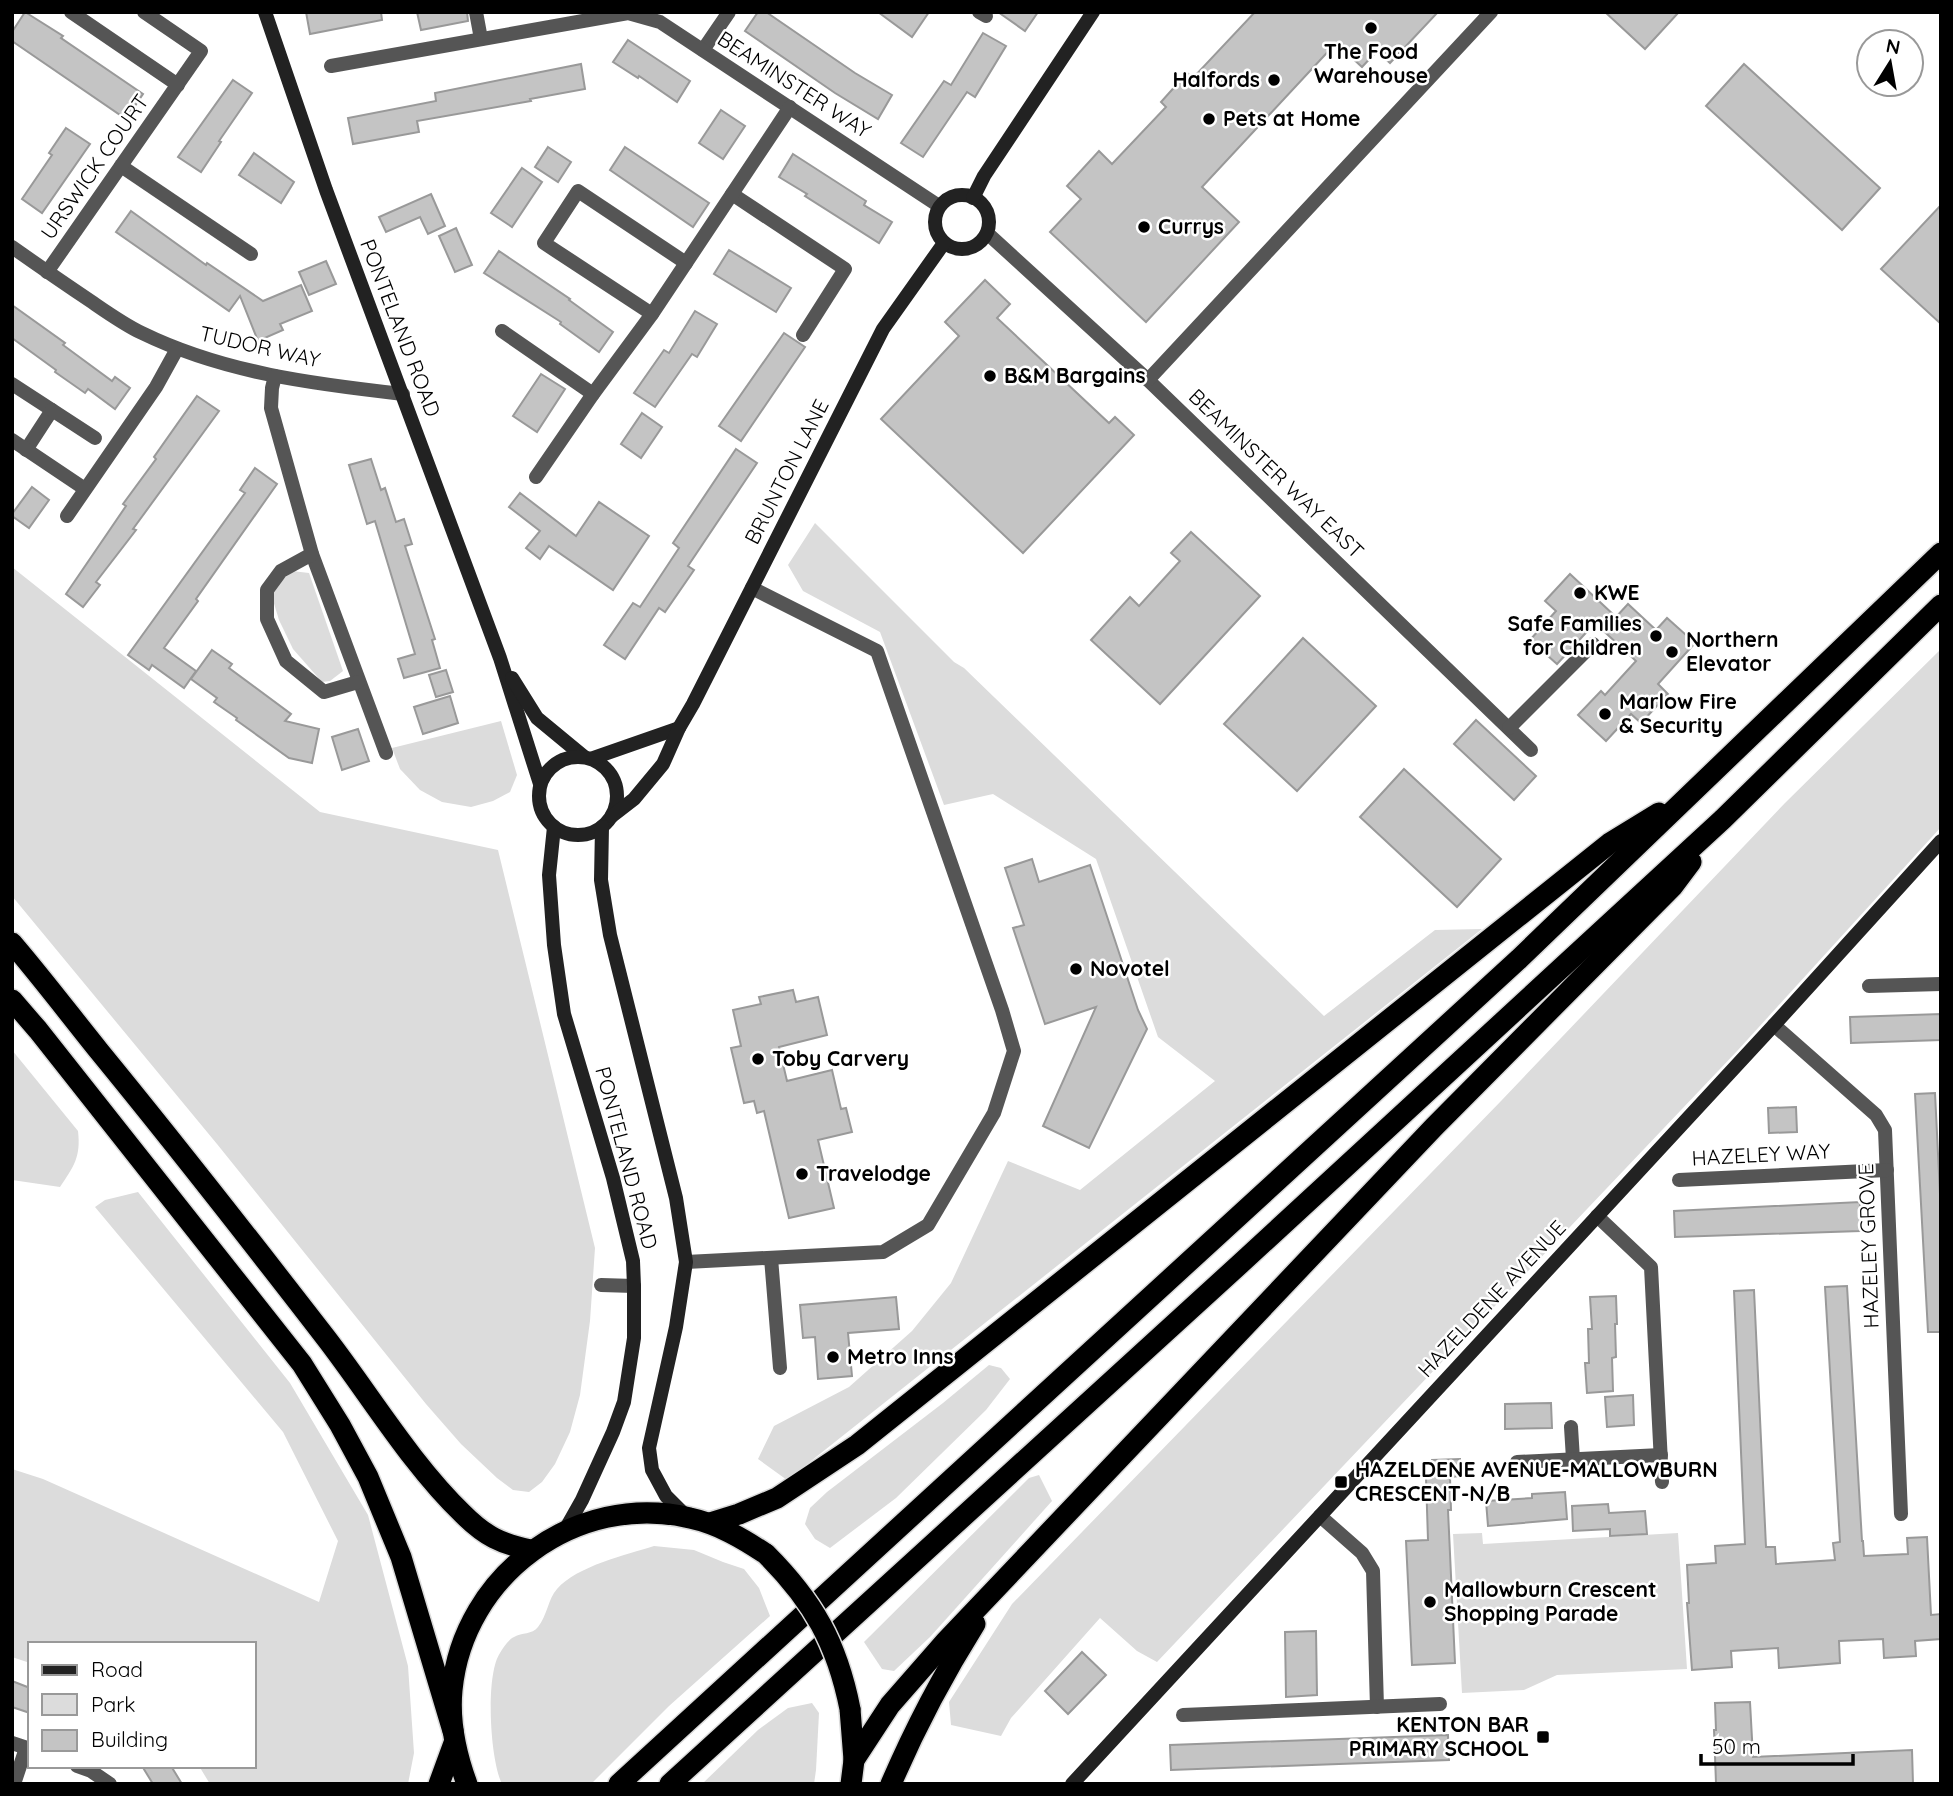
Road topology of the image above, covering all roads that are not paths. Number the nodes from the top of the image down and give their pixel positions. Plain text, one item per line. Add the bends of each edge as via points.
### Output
1 (71, 12) edge
2 (144, 12) edge
3 (265, 12) edge
4 (476, 12) edge
5 (729, 12) edge
6 (1093, 12) edge
7 (1491, 12) edge
8 (481, 39) junction
9 (703, 50) junction
10 (331, 66) dead end
11 (178, 85) junction
12 (790, 107) junction
13 (121, 166) junction
14 (732, 194) junction
15 (973, 198) junction
16 (939, 206) junction
17 (986, 233) junction
18 (944, 243) junction
19 (12, 247) edge
20 (251, 254) dead end
21 (686, 263) junction
22 (47, 272) junction
23 (652, 314) junction
24 (502, 331) dead end
25 (803, 335) dead end
26 (177, 349) junction
27 (275, 376) junction
28 (1148, 380) junction
29 (12, 384) edge
30 (403, 394) junction
31 (593, 394) junction
32 (52, 410) junction
33 (94, 438) dead end
34 (12, 440) edge
35 (26, 450) junction
36 (536, 477) dead end
37 (85, 489) junction
38 (67, 516) dead end
39 (1941, 553) edge
40 (312, 554) junction
41 (752, 588) junction
42 (1941, 605) edge
43 (1593, 644) dead end
44 (500, 657) junction
45 (358, 682) junction
46 (679, 728) junction
47 (1509, 728) junction
48 (1531, 750) dead end
49 (386, 753) dead end
50 (588, 757) junction
51 (540, 784) junction
52 (1697, 790) junction
53 (1724, 818) junction
54 (607, 822) junction
55 (554, 827) junction
56 (1941, 841) edge
57 (12, 943) edge
58 (1941, 984) edge
59 (1869, 986) dead end
60 (12, 1000) edge
61 (1774, 1025) junction
62 (1887, 1171) junction
63 (1679, 1180) dead end
64 (1597, 1216) junction
65 (771, 1258) junction
66 (686, 1262) junction
67 (601, 1285) dead end
68 (634, 1286) junction
69 (780, 1368) dead end
70 (1572, 1427) dead end
71 (1661, 1455) junction
72 (1573, 1459) junction
73 (1517, 1462) dead end
74 (1662, 1482) dead end
75 (1901, 1514) dead end
76 (1320, 1516) junction
77 (687, 1517) junction
78 (710, 1523) junction
79 (565, 1531) junction
80 (531, 1550) junction
81 (997, 1589) junction
82 (1440, 1704) dead end
83 (1377, 1707) junction
84 (1183, 1715) dead end
85 (454, 1737) junction
86 (23, 1747) edge
87 (854, 1760) junction
88 (83, 1768) edge
89 (14, 1784) edge
90 (110, 1784) edge
91 (439, 1784) edge
92 (467, 1784) edge
93 (620, 1784) edge
94 (670, 1784) edge
95 (851, 1784) edge
96 (891, 1784) edge
97 (1072, 1784) edge

1 - 11 street, URSWICK COURT
2 - 11 street, URSWICK COURT via 201,51
3 - 30 main road, PONTELAND ROAD
4 - 8 street
5 - 9 street
6 - 15 main road
7 - 28 street
8 - 9 street, BEAMINSTER WAY via 628,13 660,22
8 - 10 street, BEAMINSTER WAY
9 - 12 street, BEAMINSTER WAY
11 - 13 street, URSWICK COURT
12 - 14 street
12 - 16 street, BEAMINSTER WAY
13 - 20 street
13 - 22 street, URSWICK COURT
14 - 21 street
14 - 25 street via 845,269
15 - 16 main road via 955,196
15 - 17 main road via 985,209
16 - 18 main road via 935,229
17 - 18 main road via 982,241 967,249
17 - 28 street, BEAMINSTER WAY EAST
18 - 41 main road, BRUNTON LANE via 883,329
19 - 22 street, TUDOR WAY
21 - 23 street
21 - 23 street via 579,191 544,243
22 - 26 street, TUDOR WAY via 129,326
23 - 31 street
24 - 31 street
26 - 27 street, TUDOR WAY
26 - 37 street
27 - 30 street, TUDOR WAY
27 - 40 street via 271,408
28 - 47 street, BEAMINSTER WAY EAST
29 - 32 street
30 - 44 main road, PONTELAND ROAD
31 - 36 street
32 - 33 street
32 - 35 street
34 - 35 street
35 - 37 street
37 - 38 street
39 - 52 highway
40 - 45 street
40 - 45 street via 281,571 267,590 267,619 286,661 324,692
41 - 46 main road, BRUNTON LANE
41 - 65 street via 877,651 1014,1051 994,1113 928,1225 883,1252
42 - 53 highway
43 - 47 street
44 - 50 main road, PONTELAND ROAD via 537,718
44 - 51 main road, PONTELAND ROAD
45 - 49 street
46 - 50 main road
46 - 54 main road, BRUNTON LANE via 663,764
47 - 48 street, BEAMINSTER WAY EAST
50 - 51 main road via 564,758 549,768
50 - 54 main road via 614,778 618,797
51 - 55 main road via 538,800
52 - 78 highway via 1610,843 857,1445 777,1498
52 - 93 highway
53 - 81 highway via 1673,886 1415,1146
53 - 94 highway
54 - 55 main road via 587,834 569,834
54 - 66 main road, PONTELAND ROAD via 601,880 610,935 676,1198
55 - 68 main road, PONTELAND ROAD via 549,875 564,1014 613,1178 633,1261
56 - 61 main road, HAZELDENE AVENUE
57 - 80 highway via 175,1144 437,1485 489,1537
58 - 59 street
60 - 85 highway via 302,1364 340,1425 368,1477 401,1557
61 - 62 street, HAZELEY GROVE via 1876,1115 1885,1130
61 - 64 main road, HAZELDENE AVENUE
62 - 63 street, HAZELEY WAY
62 - 75 street, HAZELEY GROVE
64 - 71 street via 1651,1266
64 - 76 main road, HAZELDENE AVENUE
65 - 66 street
65 - 69 street
66 - 77 main road, PONTELAND ROAD via 649,1448 652,1471 666,1496
67 - 68 street
68 - 79 main road, PONTELAND ROAD via 634,1338 624,1402
70 - 72 street
71 - 72 street
71 - 74 street
72 - 73 street
76 - 83 street via 1362,1553 1373,1571
76 - 97 main road, HAZELDENE AVENUE
77 - 78 highway
77 - 79 highway via 625,1514
78 - 87 highway, bridge via 766,1554 794,1583 822,1624 844,1679
79 - 80 highway
80 - 85 highway via 501,1578 477,1612 460,1650 452,1690
81 - 87 highway via 890,1705
81 - 96 highway via 944,1674
82 - 83 street
83 - 84 street
85 - 91 highway
85 - 92 highway
86 - 89 street
87 - 95 highway
88 - 90 street

